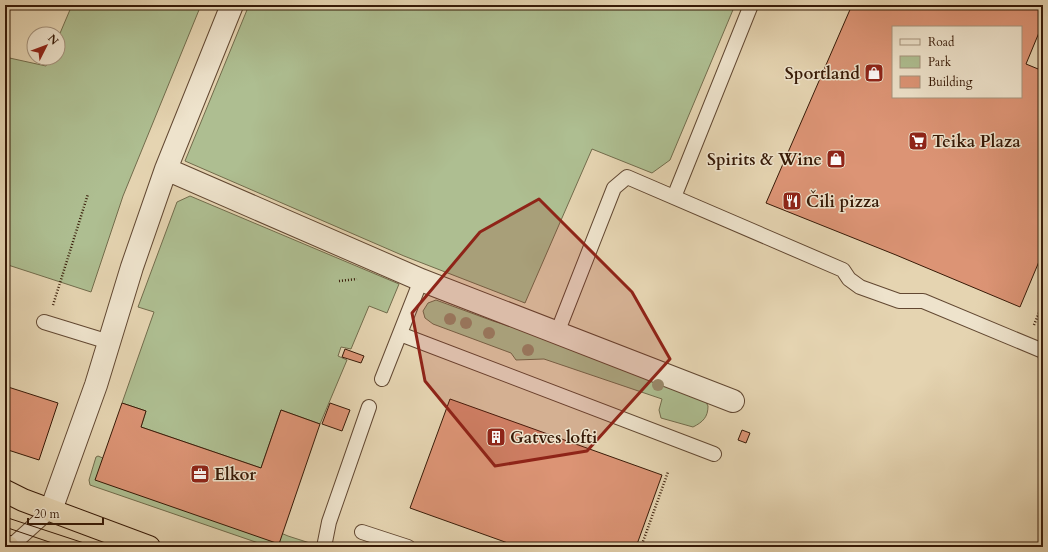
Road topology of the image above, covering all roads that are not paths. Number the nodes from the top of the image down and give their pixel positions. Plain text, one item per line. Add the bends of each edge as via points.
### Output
1 (232, 5) edge
2 (751, 5) edge
3 (166, 169) junction
4 (674, 197) junction
5 (421, 280) junction
6 (46, 322) road end
7 (557, 333) junction
8 (400, 334) junction
9 (109, 342) junction
10 (1043, 351) edge
11 (382, 379) dead end
12 (733, 400) dead end
13 (369, 407) dead end
14 (714, 454) dead end
15 (5, 491) edge
16 (51, 510) junction
17 (362, 532) dead end
18 (5, 546) edge
19 (9, 547) edge
20 (149, 547) edge
21 (324, 547) edge
22 (408, 547) edge

1 - 3 street
2 - 4 lane
3 - 5 street
3 - 9 street
4 - 7 lane via 627,177 614,188
4 - 10 lane via 843,270 849,279 860,287 899,301 923,301
5 - 7 street
5 - 8 lane
6 - 9 lane
7 - 12 street
8 - 11 lane
8 - 14 lane
9 - 16 street
13 - 21 lane via 329,522
15 - 16 highway
16 - 19 lane
16 - 20 highway
17 - 22 lane
18 - 19 highway

